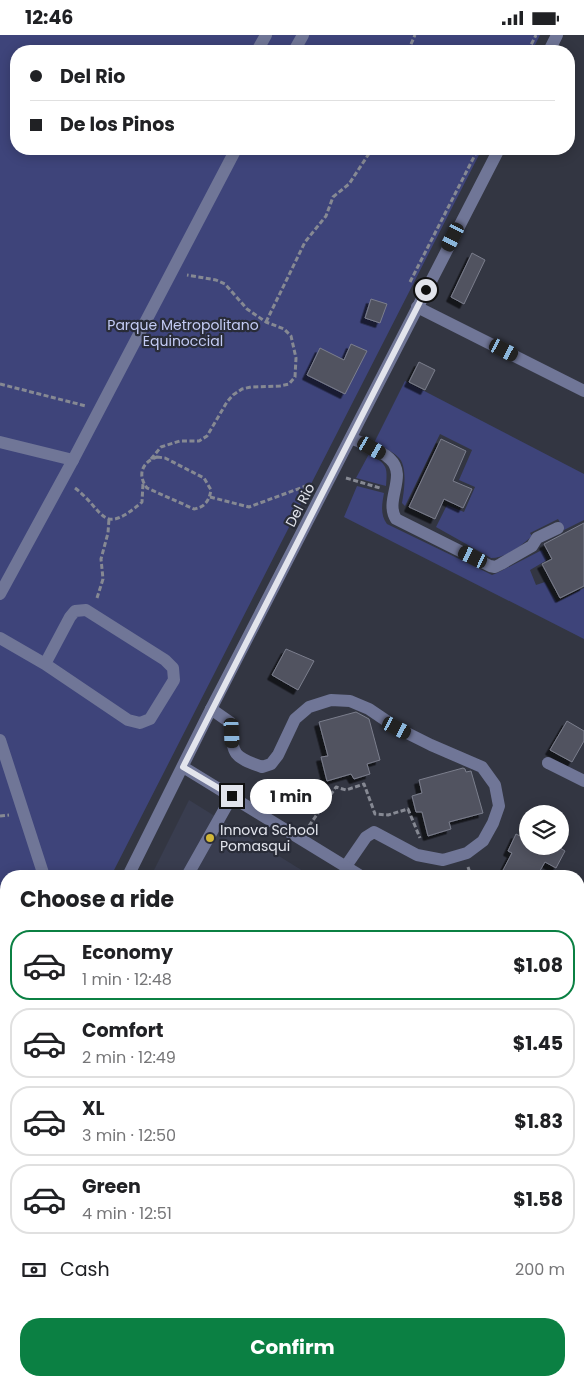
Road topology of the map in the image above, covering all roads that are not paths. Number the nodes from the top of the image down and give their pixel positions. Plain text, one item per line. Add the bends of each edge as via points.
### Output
1 (233, 155) edge
2 (496, 155) edge
3 (417, 307) junction
4 (584, 391) edge
5 (351, 438) junction
6 (0, 442) edge
7 (73, 460) junction
8 (558, 528) dead end
9 (0, 593) edge
10 (0, 638) edge
11 (45, 663) junction
12 (211, 709) junction
13 (0, 740) edge
14 (548, 763) dead end
15 (183, 767) junction
16 (584, 781) edge
17 (232, 796) junction
18 (346, 866) junction
19 (42, 870) edge
20 (131, 870) edge
21 (190, 870) edge
22 (352, 870) edge

1 - 7 street
2 - 3 street, Del Rio
3 - 4 street
3 - 5 street, Del Rio
5 - 8 street via 389,458 395,466 397,475 391,504 396,519 490,566 501,565 532,546 537,538
5 - 12 street, Del Rio
6 - 7 street
7 - 9 street
10 - 11 street
11 - 11 street via 128,720 140,723 150,719 174,680 173,668 165,660 86,610 75,611 70,617
12 - 15 street, Del Rio
12 - 18 street via 231,723 232,748 237,756 262,767 271,764 295,719 309,707 331,700 350,701 369,709 405,733 482,767 495,785 499,806 493,823 484,841 462,854 443,860 417,855 374,833 366,837
13 - 19 street
14 - 16 street
15 - 17 street
15 - 20 street, Del Rio
17 - 18 street
17 - 21 street
18 - 22 street

